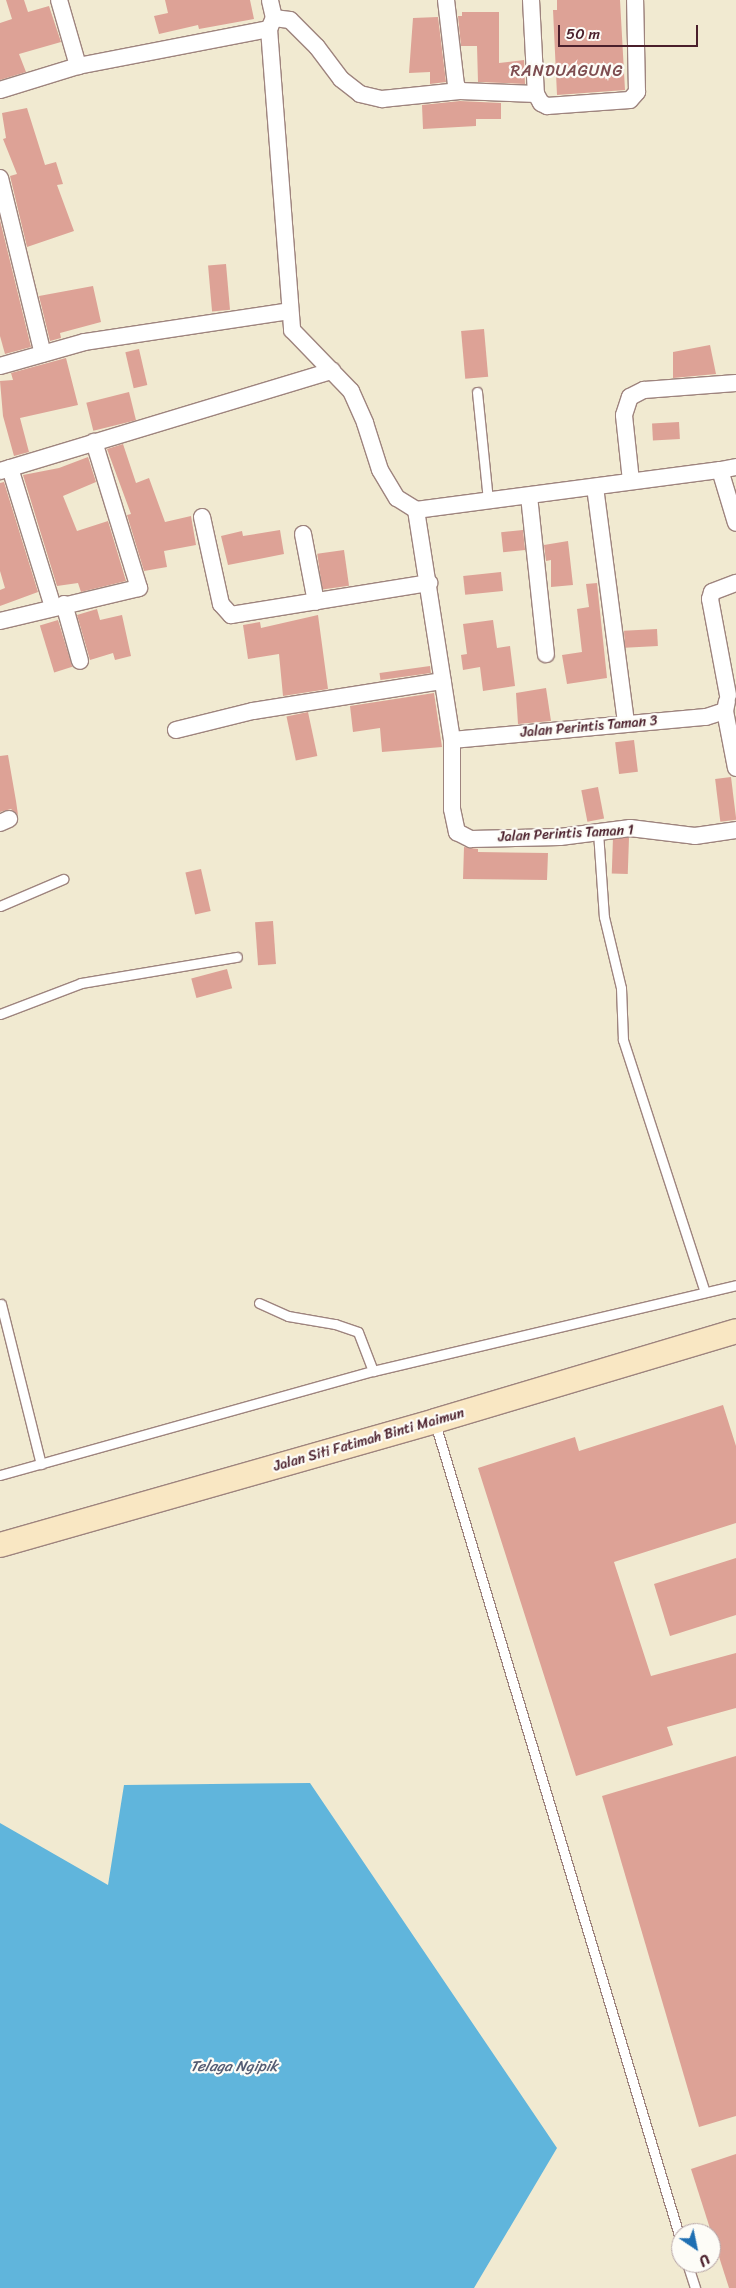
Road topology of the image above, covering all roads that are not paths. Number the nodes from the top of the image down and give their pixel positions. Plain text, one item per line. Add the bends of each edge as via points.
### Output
1 (59, 0) edge
2 (270, 0) edge
3 (446, 0) edge
4 (532, 0) edge
5 (634, 0) edge
6 (272, 24) junction
7 (78, 66) junction
8 (0, 90) edge
9 (460, 91) junction
10 (536, 94) junction
11 (0, 178) edge
12 (6, 225) edge
13 (290, 311) junction
14 (43, 354) junction
15 (0, 366) edge
16 (332, 371) junction
17 (736, 383) edge
18 (477, 392) dead end
19 (94, 442) junction
20 (728, 468) edge
21 (5, 470) edge
22 (631, 481) junction
23 (595, 487) junction
24 (529, 496) junction
25 (488, 500) junction
26 (416, 510) junction
27 (202, 517) dead end
28 (736, 522) edge
29 (303, 534) dead end
30 (736, 582) edge
31 (429, 583) junction
32 (316, 602) junction
33 (58, 606) junction
34 (0, 621) edge
35 (546, 654) dead end
36 (80, 661) dead end
37 (444, 681) junction
38 (732, 694) edge
39 (725, 711) junction
40 (626, 723) junction
41 (176, 730) dead end
42 (452, 740) junction
43 (736, 768) edge
44 (736, 830) edge
45 (598, 832) junction
46 (62, 879) dead end
47 (0, 906) edge
48 (237, 957) dead end
49 (0, 1014) edge
50 (736, 1285) edge
51 (705, 1292) junction
52 (259, 1303) dead end
53 (1, 1304) edge
54 (736, 1331) edge
55 (373, 1371) junction
56 (435, 1421) junction
57 (41, 1464) junction
58 (0, 1475) edge
59 (0, 1545) edge
60 (675, 2223) edge
61 (691, 2273) edge
62 (695, 2288) edge

1 - 7 street
2 - 6 street
3 - 9 street via 456,85
4 - 10 street
5 - 10 street via 637,92 630,100 547,106
6 - 7 street
6 - 9 street via 290,20 318,47 341,79 360,94 382,99
6 - 13 street
7 - 8 street
9 - 10 street
11 - 12 street
12 - 14 street
13 - 14 street via 84,342
13 - 16 street via 292,330
14 - 15 street
16 - 19 street
16 - 26 street via 351,391 366,423 380,470 398,498
17 - 22 street via 644,390 630,397 624,415
18 - 25 lane
19 - 21 street
19 - 33 street via 139,588
20 - 22 street
20 - 28 street
21 - 33 street
22 - 23 street
23 - 24 street
23 - 40 street
24 - 25 street
24 - 35 street
25 - 26 street
26 - 31 street
27 - 32 street via 221,604 231,615
29 - 32 street
30 - 38 street via 712,592 710,599
31 - 32 street
31 - 37 street
33 - 34 street
33 - 36 street
37 - 41 street via 253,710
37 - 42 street
38 - 39 street
39 - 40 street, Jalan Perintis Taman 3 via 706,717
39 - 43 street
40 - 42 street, Jalan Perintis Taman 3
42 - 45 street, Jalan Perintis Taman 1 via 452,809 457,832 471,839 560,837
44 - 45 street, Jalan Perintis Taman 1 via 695,836 630,828
45 - 51 lane via 604,917 621,988 623,1040
46 - 47 lane
48 - 49 lane via 81,983
50 - 51 lane
51 - 55 lane
52 - 55 lane via 288,1316 358,1332
53 - 57 lane
54 - 56 street, Jalan Siti Fatimah Binti Maimun
55 - 57 lane
56 - 59 street, Jalan Siti Fatimah Binti Maimun
56 - 60 lane
57 - 58 lane
61 - 62 lane

